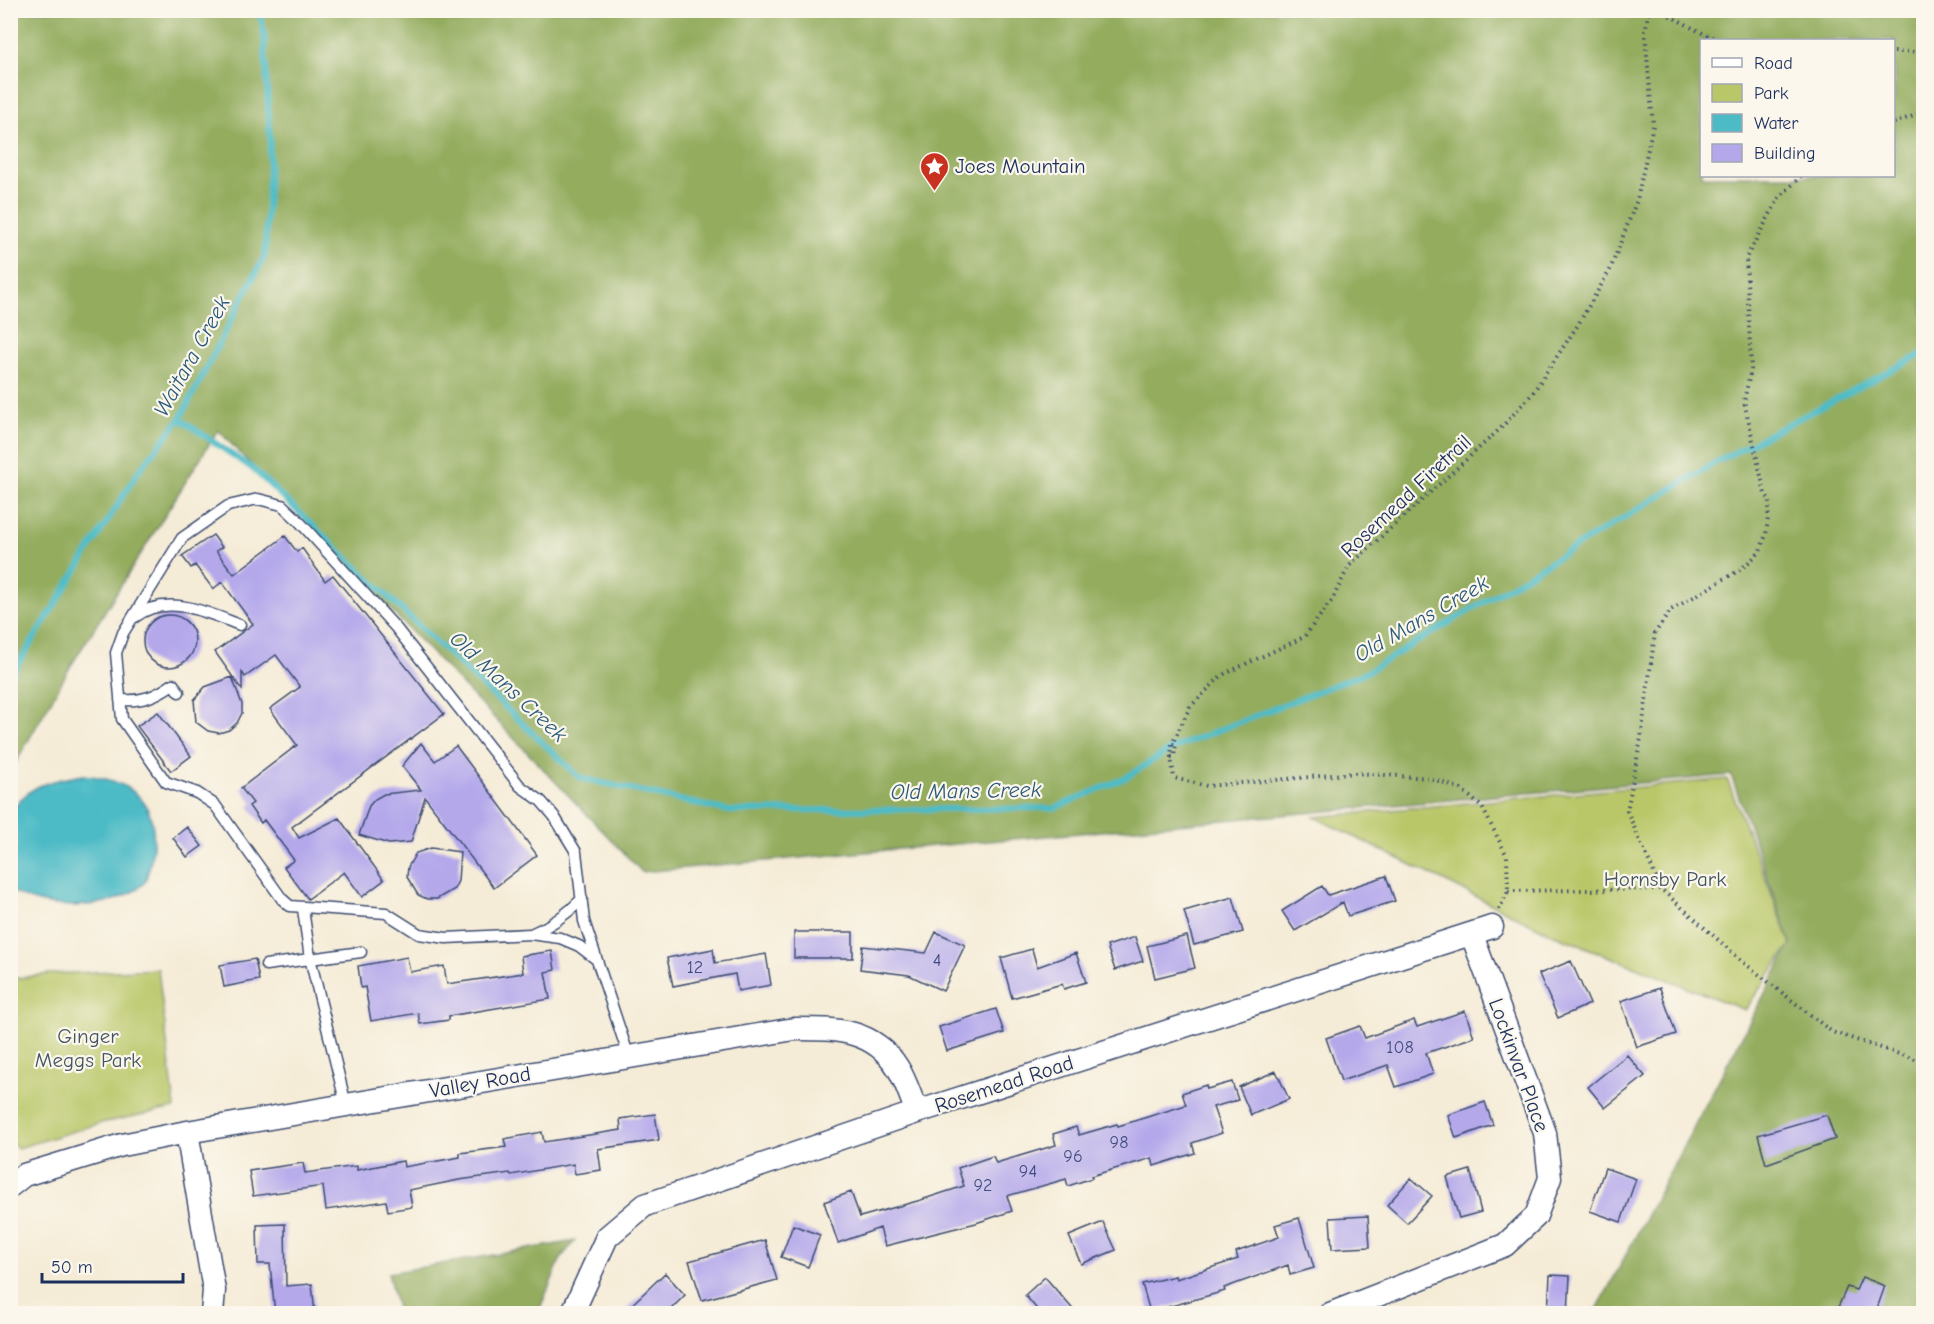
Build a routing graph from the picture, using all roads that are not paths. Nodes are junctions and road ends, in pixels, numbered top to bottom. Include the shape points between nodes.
1 (132, 619) junction
2 (240, 625) dead end
3 (178, 692) dead end
4 (120, 700) junction
5 (582, 899) junction
6 (303, 909) junction
7 (1482, 931) joint
8 (530, 934) junction
9 (361, 952) dead end
10 (310, 958) junction
11 (596, 959) junction
12 (266, 965) dead end
13 (629, 1058) junction
14 (346, 1105) junction
15 (916, 1112) junction
16 (188, 1132) junction
17 (10, 1186) edge
18 (212, 1314) edge
19 (572, 1314) edge
20 (1330, 1314) edge

1 - 2 lane via 142,611 167,604
1 - 4 lane via 116,653
1 - 5 lane via 182,538 228,506 258,499 282,505 377,605 520,786 542,801 554,816 576,852
3 - 4 lane via 173,684 156,696
4 - 6 lane via 122,719 166,782 197,793 215,805 282,899
5 - 8 lane via 567,914
5 - 11 lane via 584,921
6 - 8 lane via 386,913 419,934 446,938
6 - 10 lane
7 - 15 street, Rosemead Road
7 - 20 street, Lockinvar Place via 1545,1132 1550,1178 1536,1216 1505,1245
8 - 11 lane via 560,938
9 - 10 lane
10 - 12 lane
10 - 14 lane
11 - 13 lane
13 - 14 street, Valley Road
13 - 15 street, Valley Road via 794,1029 835,1029 870,1038 898,1068
14 - 16 street, Valley Road
15 - 19 street, Rosemead Road via 645,1205 607,1237
16 - 17 street, Valley Road via 122,1145 24,1175
16 - 18 street via 214,1290

